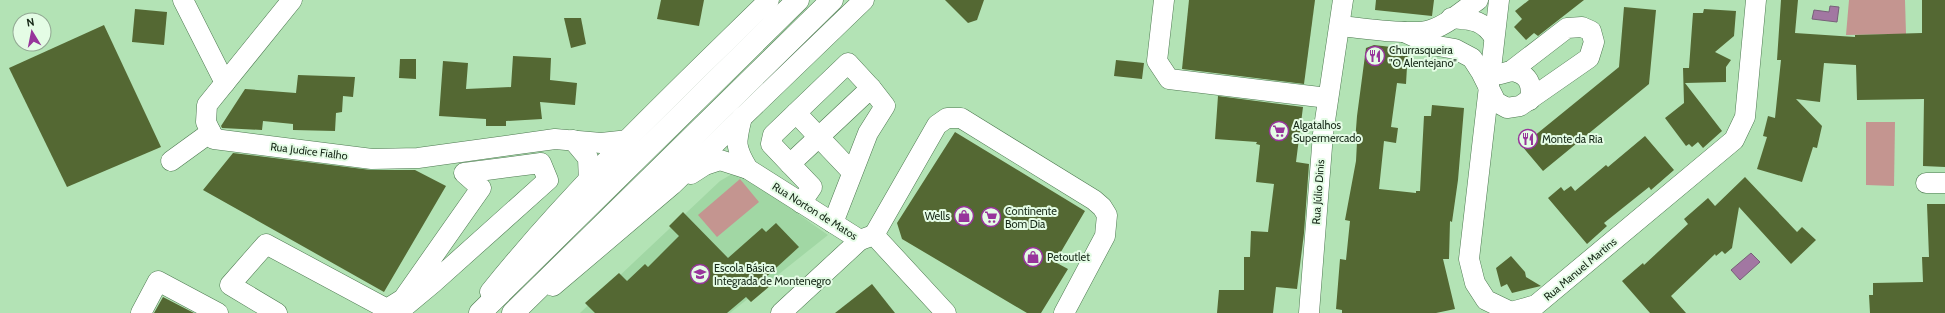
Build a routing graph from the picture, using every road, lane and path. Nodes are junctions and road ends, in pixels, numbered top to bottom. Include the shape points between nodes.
1 (184, 0) edge
2 (292, 0) edge
3 (769, 0) edge
4 (798, 0) edge
5 (832, 0) edge
6 (864, 0) edge
7 (1164, 0) edge
8 (1343, 0) edge
9 (1478, 0) edge
10 (1499, 0) edge
11 (1756, 0) edge
12 (1451, 18) junction
13 (1340, 26) junction
14 (1404, 32) junction
15 (1494, 38) junction
16 (1511, 71) junction
17 (1489, 81) junction
18 (225, 83) junction
19 (871, 88) junction
20 (1328, 98) junction
21 (1530, 100) junction
22 (796, 113) junction
23 (742, 116) junction
24 (211, 132) junction
25 (818, 137) junction
26 (573, 140) junction
27 (629, 140) junction
28 (171, 161) dead end
29 (790, 164) junction
30 (748, 169) junction
31 (852, 172) junction
32 (588, 182) junction
33 (1926, 183) dead end
34 (1945, 183) edge
35 (672, 185) junction
36 (801, 203) junction
37 (833, 223) junction
38 (867, 237) junction
39 (141, 313) edge
40 (218, 313) edge
41 (278, 313) edge
42 (397, 313) edge
43 (473, 313) edge
44 (480, 313) edge
45 (513, 313) edge
46 (521, 313) edge
47 (781, 313) edge
48 (946, 313) edge
49 (1064, 313) edge
50 (1309, 313) edge

1 - 18 street
2 - 18 street
3 - 27 street
4 - 44 main road
5 - 45 main road
6 - 23 street
7 - 20 street via 1157,61 1169,79
8 - 13 street, Rua Júlio Dinis
9 - 12 street
10 - 15 street, Rua Manuel Martins
11 - 17 street, Rua Manuel Martins via 1745,117 1734,140 1536,305 1511,312 1486,300 1475,283 1469,259
12 - 14 street via 1426,32
12 - 15 street via 1474,20 1488,29
13 - 14 street
13 - 20 street, Rua Júlio Dinis
14 - 17 street via 1432,45 1455,49 1472,58
15 - 17 street, Rua Manuel Martins
16 - 17 street
16 - 21 street via 1519,72 1528,79 1532,91
16 - 21 street via 1567,28 1582,27 1591,31 1594,42 1589,58
17 - 21 street via 1496,102 1508,108 1520,106
18 - 24 street via 208,105 206,122
19 - 22 street via 848,63
19 - 25 street
19 - 31 street via 885,106 868,133
20 - 50 street, Rua Júlio Dinis
22 - 25 street
22 - 29 street via 773,135 772,144
23 - 30 street via 736,140 738,153
23 - 35 street
24 - 26 street, Rua Judice Fialho via 214,139 372,159 418,158 555,139
24 - 28 street
25 - 29 street
25 - 31 street
26 - 27 street, Rua Judice Fialho via 601,143
26 - 32 street via 588,158
27 - 32 street
29 - 36 street via 812,187
30 - 35 street via 720,160
30 - 36 street, Rua Norton de Matos
31 - 37 street
32 - 43 street via 527,247
33 - 34 street
35 - 46 street
36 - 37 street, Rua Norton de Matos
37 - 38 street, Rua Norton de Matos
38 - 47 street
38 - 48 street, Rua Norton de Matos
38 - 49 street via 937,125 947,118 961,118 1094,200 1107,215 1105,236
39 - 40 street via 158,281
41 - 42 street via 230,285 266,244 387,309 402,299 481,188 464,173 541,163 548,180

